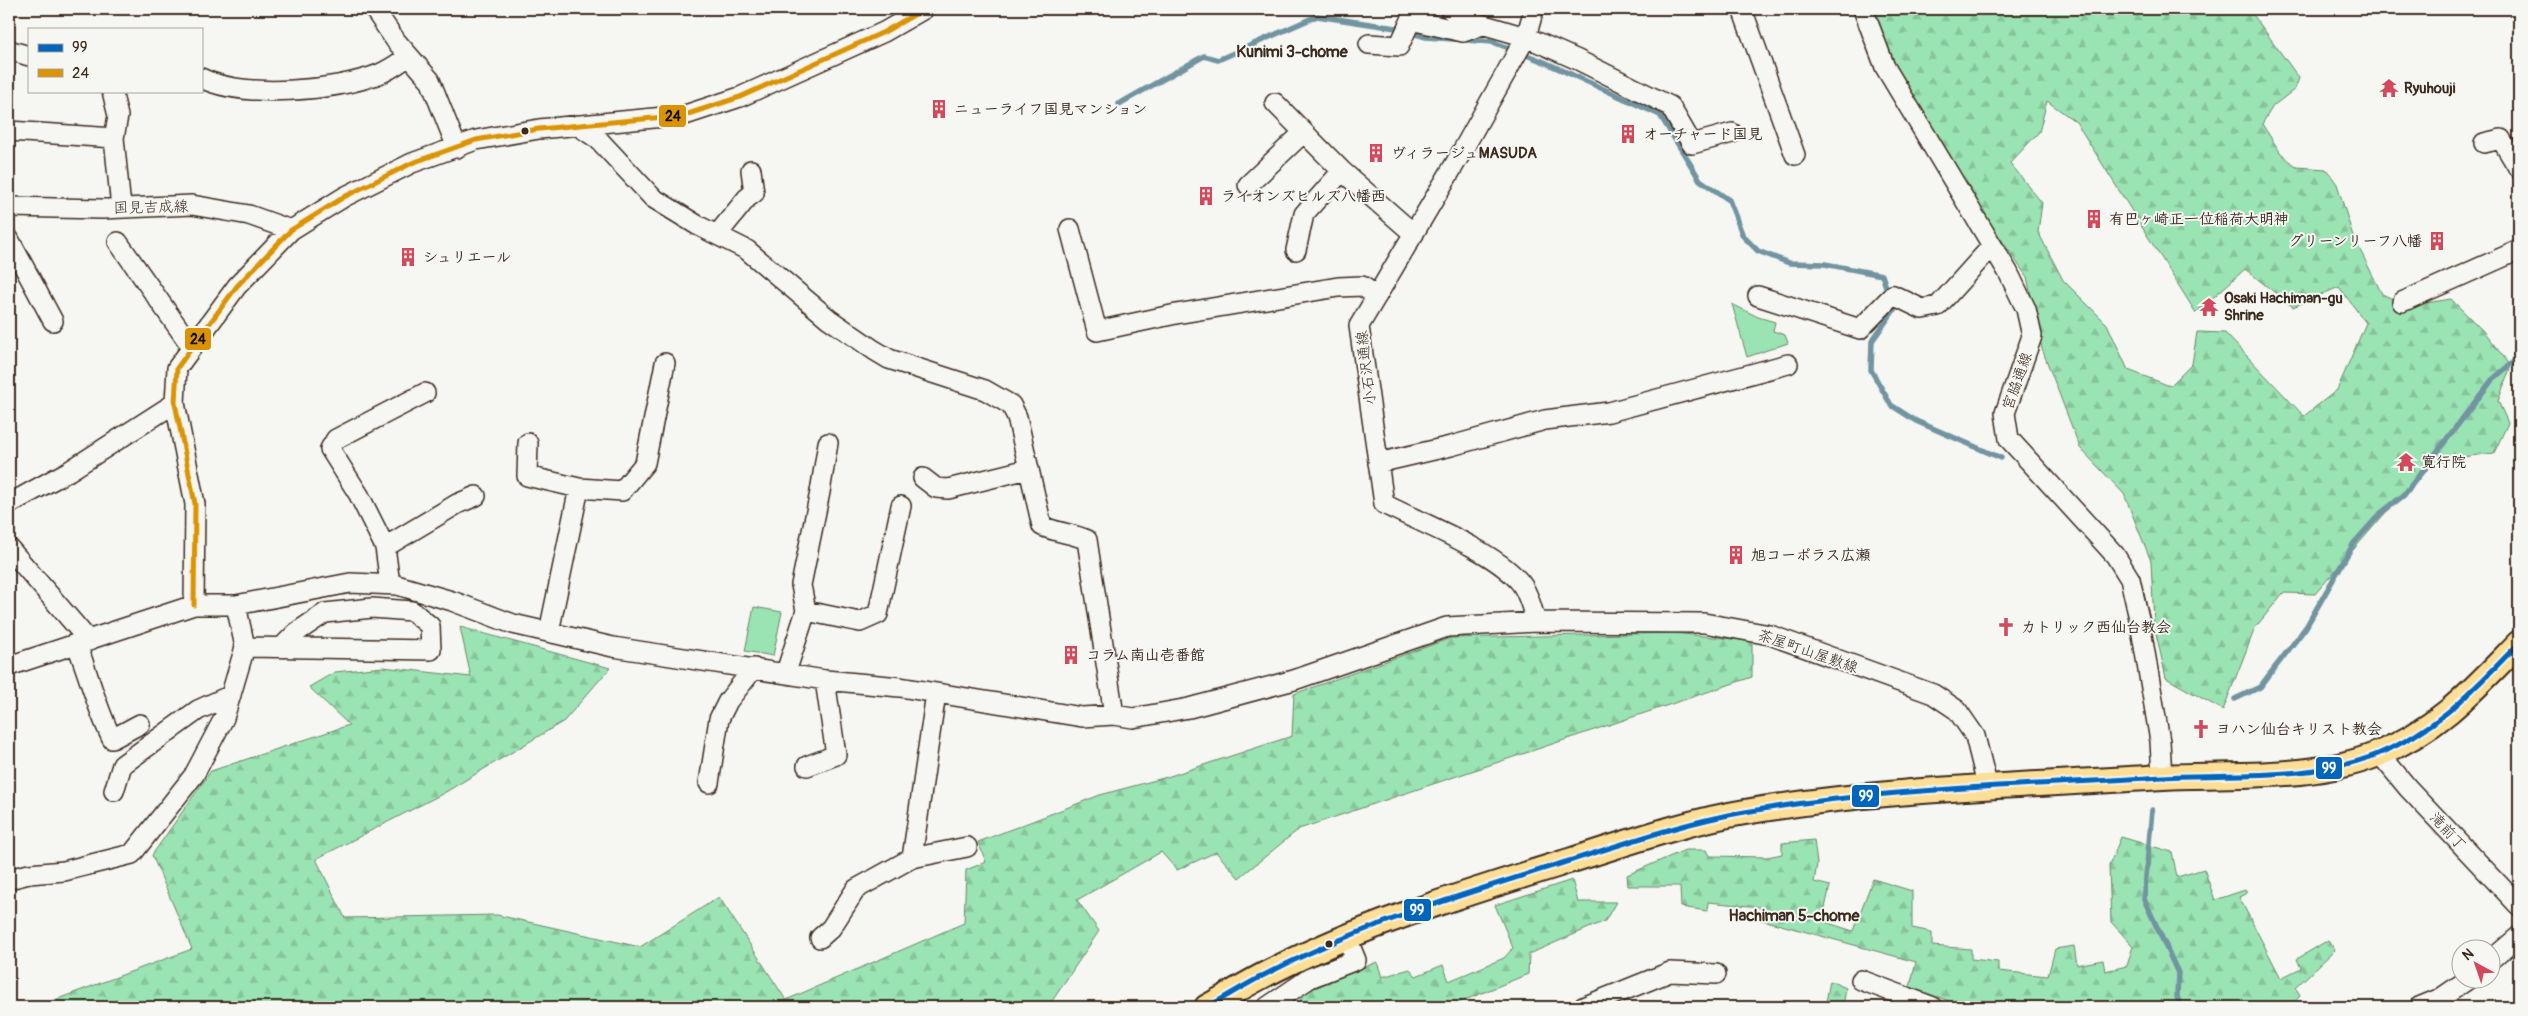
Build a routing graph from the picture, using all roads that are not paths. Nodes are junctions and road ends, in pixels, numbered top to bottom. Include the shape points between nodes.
1 (374, 9) edge
2 (924, 9) edge
3 (1450, 9) edge
4 (1534, 9) edge
5 (1742, 9) edge
6 (1863, 9) edge
7 (1483, 25) junction
8 (1526, 37) junction
9 (1369, 44) dead end
10 (9, 50) edge
11 (28, 56) edge
12 (409, 56) junction
13 (202, 78) edge
14 (112, 92) edge
15 (1274, 103) dead end
16 (577, 125) junction
17 (9, 131) edge
18 (1304, 132) junction
19 (1732, 134) dead end
20 (114, 138) junction
21 (2484, 143) dead end
22 (456, 148) junction
23 (1795, 155) dead end
24 (2519, 168) edge
25 (751, 170) dead end
26 (1342, 171) junction
27 (1248, 185) dead end
28 (9, 207) edge
29 (122, 208) junction
30 (1070, 229) dead end
31 (291, 230) junction
32 (1414, 234) junction
33 (717, 235) junction
34 (9, 239) edge
35 (118, 242) dead end
36 (1992, 246) junction
37 (1296, 250) dead end
38 (2519, 250) edge
39 (1377, 296) junction
40 (1758, 296) dead end
41 (2402, 302) dead end
42 (53, 321) dead end
43 (191, 346) junction
44 (665, 363) dead end
45 (1788, 364) dead end
46 (426, 392) dead end
47 (175, 404) junction
48 (528, 443) dead end
49 (828, 443) dead end
50 (1378, 462) junction
51 (1028, 469) junction
52 (923, 478) dead end
53 (579, 488) junction
54 (476, 496) dead end
55 (9, 504) edge
56 (901, 506) dead end
57 (385, 547) junction
58 (9, 548) edge
59 (390, 584) junction
60 (194, 605) junction
61 (236, 605) junction
62 (806, 611) junction
63 (1536, 622) junction
64 (549, 632) junction
65 (83, 643) junction
66 (2519, 643) edge
67 (245, 647) junction
68 (282, 647) junction
69 (9, 666) edge
70 (754, 668) junction
71 (786, 672) junction
72 (825, 680) junction
73 (936, 693) junction
74 (230, 695) junction
75 (1114, 715) junction
76 (140, 724) dead end
77 (2379, 753) junction
78 (807, 766) dead end
79 (2162, 777) junction
80 (709, 784) dead end
81 (1988, 788) junction
82 (114, 791) dead end
83 (966, 847) dead end
84 (912, 858) junction
85 (9, 878) edge
86 (2519, 906) edge
87 (2519, 936) edge
88 (820, 938) dead end
89 (1348, 938) junction
90 (2500, 952) edge
91 (1716, 974) dead end
92 (1861, 980) dead end
93 (2456, 988) edge
94 (1207, 1007) edge
95 (1267, 1007) edge
96 (1583, 1007) edge
97 (1933, 1007) edge
98 (2419, 1007) edge

1 - 12 street
2 - 16 street via 884,32 740,97 685,115
3 - 7 street via 1464,19
4 - 8 street
5 - 23 street
6 - 36 street, 宮脇通線 via 1886,67
7 - 8 street
7 - 9 street via 1463,32 1411,20 1399,46
8 - 19 street via 1670,106 1692,144
8 - 32 street, 小石沢通線
10 - 11 street
12 - 13 street via 380,74 302,91 218,86
12 - 22 street via 430,80
14 - 20 street via 118,116
15 - 18 street
16 - 22 street via 476,140
16 - 33 street via 598,139 653,198
17 - 20 street
18 - 26 street
18 - 27 street
20 - 29 street
21 - 24 street via 2501,139
22 - 31 street via 412,163 344,197
25 - 33 street via 754,193
26 - 32 street
26 - 37 street via 1304,214
28 - 29 street, 国見吉成線
29 - 31 street, 国見吉成線 via 192,205 249,215
30 - 39 street via 1097,331 1176,314 1338,287 1362,286
31 - 43 street via 237,286
32 - 39 street, 小石沢通線
33 - 51 street via 747,250 829,319 889,359 985,390 1011,405 1017,417
34 - 42 street
35 - 43 street
36 - 40 street via 1938,306 1922,309 1893,295 1860,329
36 - 79 street, 宮脇通線 via 2026,309 2031,325 2030,347 2005,413 2009,439 2115,555 2130,579 2160,740
38 - 41 street
39 - 50 street, 小石沢通線 via 1360,326
43 - 47 street via 177,368
44 - 53 street via 645,463 622,491
45 - 50 street via 1609,412 1544,420
46 - 57 street via 336,439 330,449
47 - 55 street via 69,471
47 - 60 street via 195,504
48 - 53 street via 527,476
49 - 62 street via 801,585
50 - 63 street, 小石沢通線 via 1384,504 1493,558 1520,581
51 - 52 street via 948,490 936,488
51 - 75 street via 1042,526 1088,540
53 - 64 street
54 - 57 street via 456,504
56 - 62 street via 878,614 860,622
57 - 59 street
58 - 65 street
59 - 61 street, 茶屋町山屋敷線 via 350,583
59 - 64 street, 茶屋町山屋敷線 via 452,601 513,624
60 - 61 street, 茶屋町山屋敷線
60 - 65 street, 茶屋町山屋敷線
61 - 67 street
62 - 71 street
63 - 75 street, 茶屋町山屋敷線 via 1447,627 1266,688 1134,718
63 - 81 street, 茶屋町山屋敷線 via 1680,622 1770,635 1933,694 1957,710 1975,736
64 - 70 street, 茶屋町山屋敷線 via 613,646
65 - 69 street, 茶屋町山屋敷線
65 - 76 street via 100,714 112,740
66 - 77 main road via 2446,716 2427,730
67 - 68 street
67 - 74 street
68 - 68 street via 431,650 430,626 412,610 372,608 325,613
70 - 71 street, 茶屋町山屋敷線
70 - 80 street via 728,701 719,719
71 - 72 street, 茶屋町山屋敷線
72 - 73 street, 茶屋町山屋敷線
72 - 78 street via 836,755
73 - 75 street, 茶屋町山屋敷線 via 1082,716
73 - 84 street
74 - 82 street via 198,710 122,765
74 - 85 street via 224,718 194,775 132,854 64,871
77 - 79 main road via 2332,767
77 - 86 street, 滝前丁
79 - 81 main road
81 - 89 main road via 1870,794 1743,812 1688,824 1511,879
83 - 84 street
84 - 88 street via 856,888 831,928
87 - 90 street
89 - 94 main road via 1275,970
89 - 95 street via 1356,960 1310,978
91 - 96 street via 1670,972
92 - 97 street
93 - 98 street

